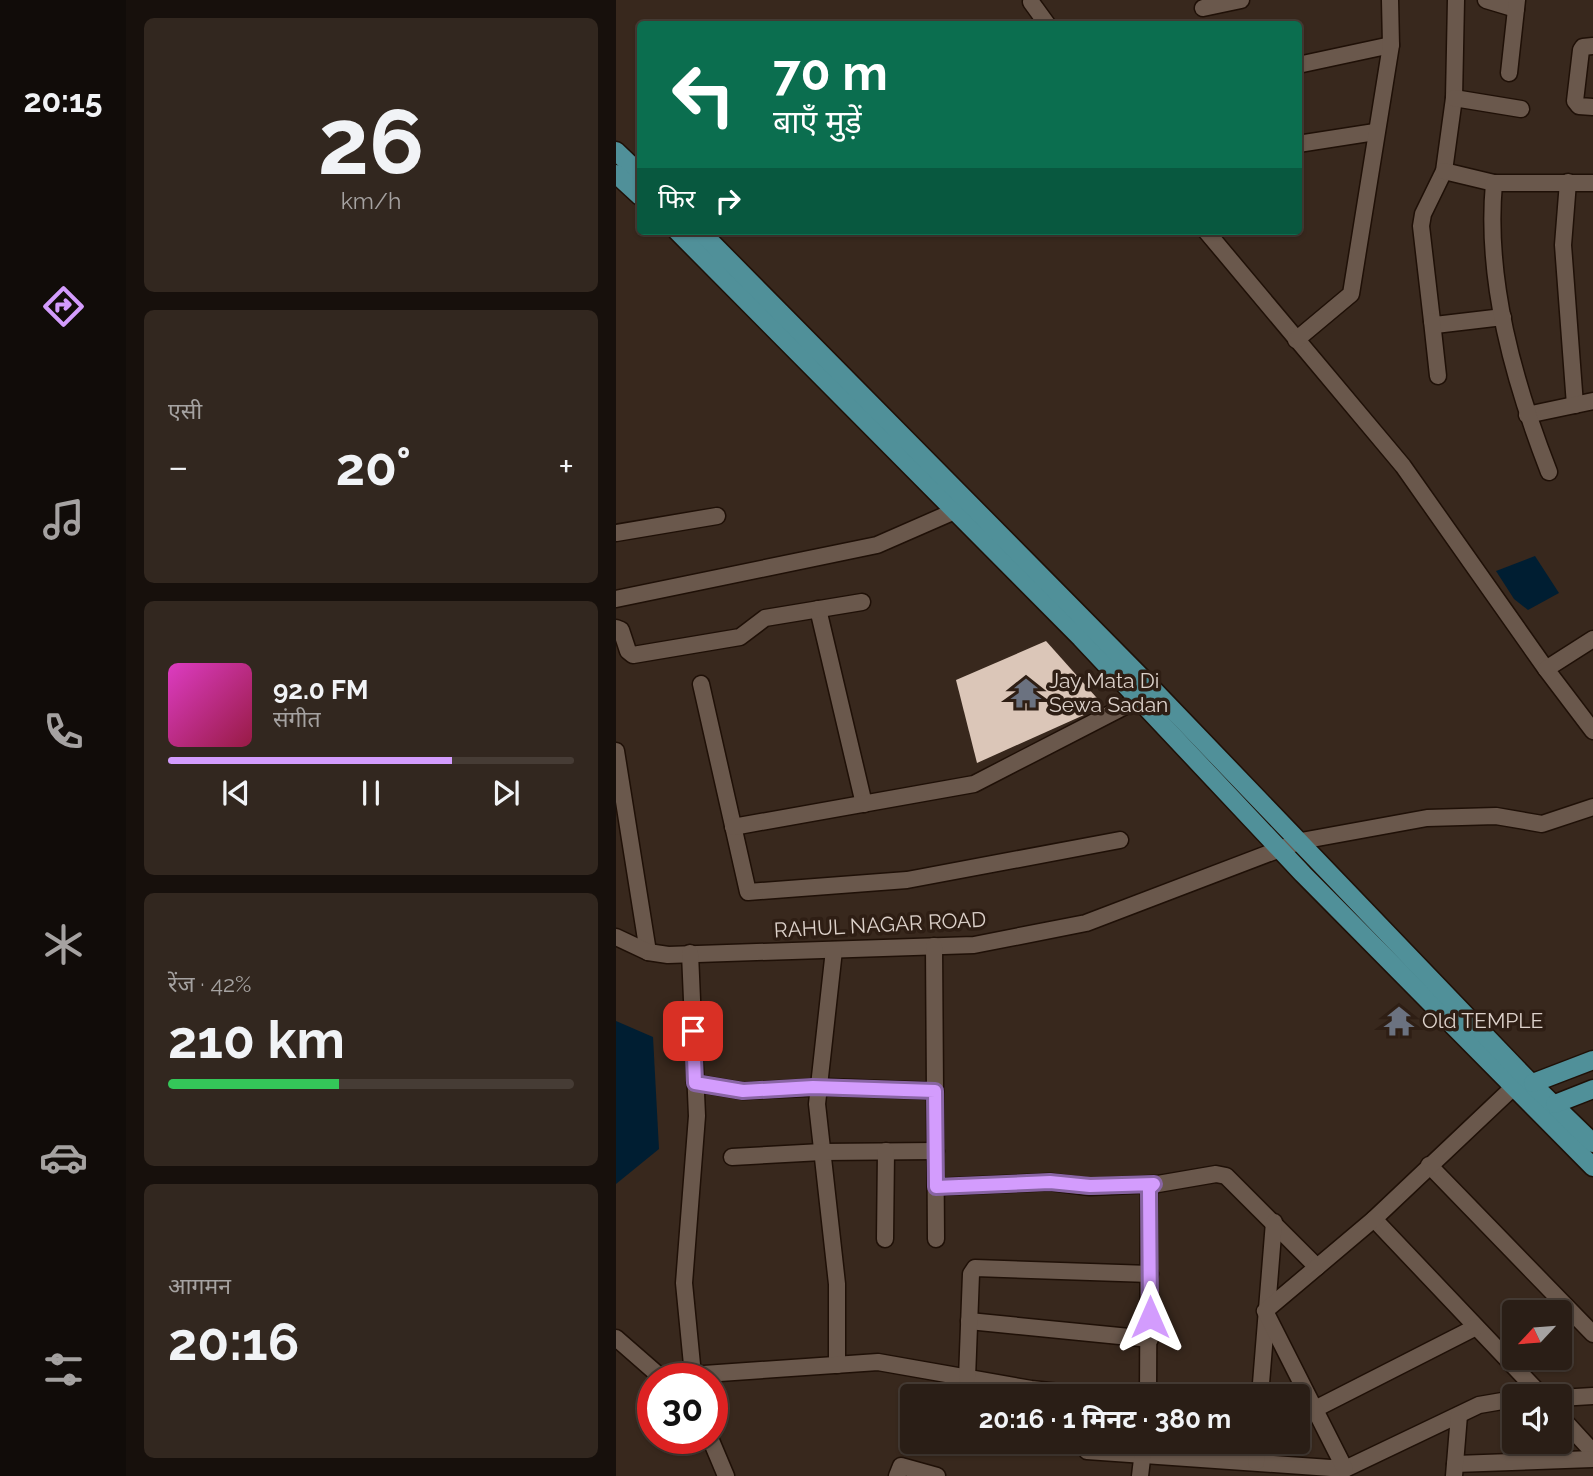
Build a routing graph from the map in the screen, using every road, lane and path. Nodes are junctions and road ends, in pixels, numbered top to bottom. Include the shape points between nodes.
1 (1241, 0) edge
2 (1390, 0) edge
3 (1456, 0) edge
4 (1486, 0) edge
5 (1031, 2) dead end
6 (1517, 4) edge
7 (1203, 11) edge
8 (1045, 21) edge
9 (1391, 45) junction
10 (1593, 46) edge
11 (1302, 64) edge
12 (1509, 73) dead end
13 (1454, 98) junction
14 (1593, 107) edge
15 (1521, 109) dead end
16 (1375, 132) junction
17 (1302, 143) edge
18 (616, 151) edge
19 (637, 171) edge
20 (1444, 172) junction
21 (616, 174) edge
22 (1568, 182) junction
23 (1494, 183) junction
24 (1593, 183) edge
25 (637, 193) edge
26 (681, 235) edge
27 (705, 235) edge
28 (1209, 235) edge
29 (1503, 317) junction
30 (1432, 321) junction
31 (1296, 340) junction
32 (1438, 376) dead end
33 (1593, 401) edge
34 (1575, 405) junction
35 (1527, 415) junction
36 (1549, 472) dead end
37 (961, 508) junction
38 (717, 516) dead end
39 (616, 533) edge
40 (616, 599) edge
41 (862, 602) dead end
42 (818, 609) junction
43 (616, 628) edge
44 (1593, 639) edge
45 (1545, 669) junction
46 (701, 684) dead end
47 (1139, 699) junction
48 (1593, 732) edge
49 (616, 751) edge
50 (864, 804) junction
51 (1593, 807) edge
52 (733, 827) junction
53 (1120, 840) dead end
54 (1301, 841) junction
55 (1282, 850) junction
56 (616, 937) edge
57 (934, 946) junction
58 (834, 950) junction
59 (648, 952) junction
60 (690, 953) junction
61 (1593, 1060) edge
62 (1524, 1082) junction
63 (695, 1083) junction
64 (818, 1087) junction
65 (1593, 1088) edge
66 (935, 1091) junction
67 (1555, 1104) junction
68 (1593, 1143) edge
69 (886, 1151) junction
70 (936, 1151) junction
71 (822, 1152) junction
72 (732, 1157) dead end
73 (1429, 1165) junction
74 (1593, 1167) edge
75 (1154, 1184) junction
76 (936, 1187) junction
77 (1374, 1219) junction
78 (1274, 1222) junction
79 (885, 1239) dead end
80 (936, 1239) dead end
81 (1317, 1267) junction
82 (1150, 1274) junction
83 (1265, 1311) junction
84 (969, 1321) junction
85 (1476, 1326) junction
86 (1593, 1334) edge
87 (616, 1338) edge
88 (1150, 1339) junction
89 (645, 1363) edge
90 (692, 1363) edge
91 (837, 1365) junction
92 (728, 1373) edge
93 (967, 1378) junction
94 (1010, 1384) edge
95 (1148, 1384) edge
96 (1261, 1384) edge
97 (1531, 1384) edge
98 (1593, 1396) edge
99 (1572, 1397) edge
100 (1502, 1400) edge
101 (1315, 1409) junction
102 (1459, 1415) junction
103 (1572, 1430) edge
104 (1593, 1452) edge
105 (717, 1454) edge
106 (1143, 1454) edge
107 (1192, 1454) edge
108 (1256, 1454) edge
109 (1593, 1459) edge
110 (1256, 1462) junction
111 (1455, 1470) edge
112 (1341, 1471) edge
113 (726, 1476) edge
114 (897, 1476) edge
115 (937, 1476) edge
116 (1140, 1476) edge

1 - 7 street
2 - 9 street
3 - 13 street
4 - 6 street
5 - 8 street
6 - 12 street
9 - 11 street
9 - 16 street
10 - 14 street via 1581,50 1575,101 1578,106
13 - 15 street
13 - 20 street
16 - 17 street
16 - 31 street via 1351,294
18 - 19 main road
20 - 23 street
20 - 30 street via 1423,214 1422,226
21 - 25 main road
22 - 23 street
22 - 24 street
22 - 34 street via 1563,245
23 - 29 street via 1490,222
26 - 37 main road
27 - 37 main road
28 - 31 street
29 - 30 street via 1435,325
29 - 35 street
30 - 32 street
31 - 45 street via 1403,466
33 - 34 street
34 - 35 street
35 - 36 street
37 - 40 street via 877,545
37 - 47 main road
37 - 54 main road
38 - 39 street
41 - 42 street
42 - 43 street via 760,620 740,637 633,654
42 - 50 street
44 - 45 street
45 - 48 street
46 - 52 street
47 - 50 street via 985,780
47 - 55 main road
49 - 59 street
50 - 52 street
51 - 54 street, RAHUL NAGAR ROAD via 1542,824 1496,816 1427,818
52 - 53 street via 748,892 907,880
54 - 55 street, RAHUL NAGAR ROAD
54 - 62 main road
55 - 57 street, RAHUL NAGAR ROAD via 1086,923 974,945
55 - 62 main road
56 - 59 street, RAHUL NAGAR ROAD
57 - 58 street, RAHUL NAGAR ROAD
57 - 66 street
58 - 60 street, RAHUL NAGAR ROAD
58 - 64 street
59 - 60 street, RAHUL NAGAR ROAD
60 - 63 street
61 - 62 main road
62 - 67 main road
62 - 73 street
62 - 74 main road
63 - 64 street via 743,1091
63 - 90 street via 697,1116 684,1283
64 - 66 street
64 - 71 street
65 - 67 main road
66 - 70 street
67 - 68 main road
69 - 70 street
69 - 71 street
69 - 79 street
70 - 76 street
71 - 72 street
71 - 91 street via 837,1284
73 - 77 street
73 - 86 street
75 - 76 street
75 - 78 street via 1223,1174
75 - 82 street via 1149,1189
76 - 80 street
77 - 81 street
77 - 85 street
78 - 81 street
78 - 83 street
81 - 83 street
82 - 84 street via 979,1266 971,1274
82 - 88 street
83 - 96 street
83 - 101 street
84 - 88 street
84 - 93 street
85 - 97 street
85 - 101 street
87 - 89 street
88 - 95 street
91 - 92 street
91 - 93 street via 878,1362
93 - 94 street
98 - 99 street
100 - 102 street
101 - 112 street
102 - 111 street
102 - 112 street
103 - 104 street
105 - 113 street
106 - 116 street
107 - 110 street
108 - 110 street
109 - 111 street
110 - 112 street
114 - 115 street via 901,1466

